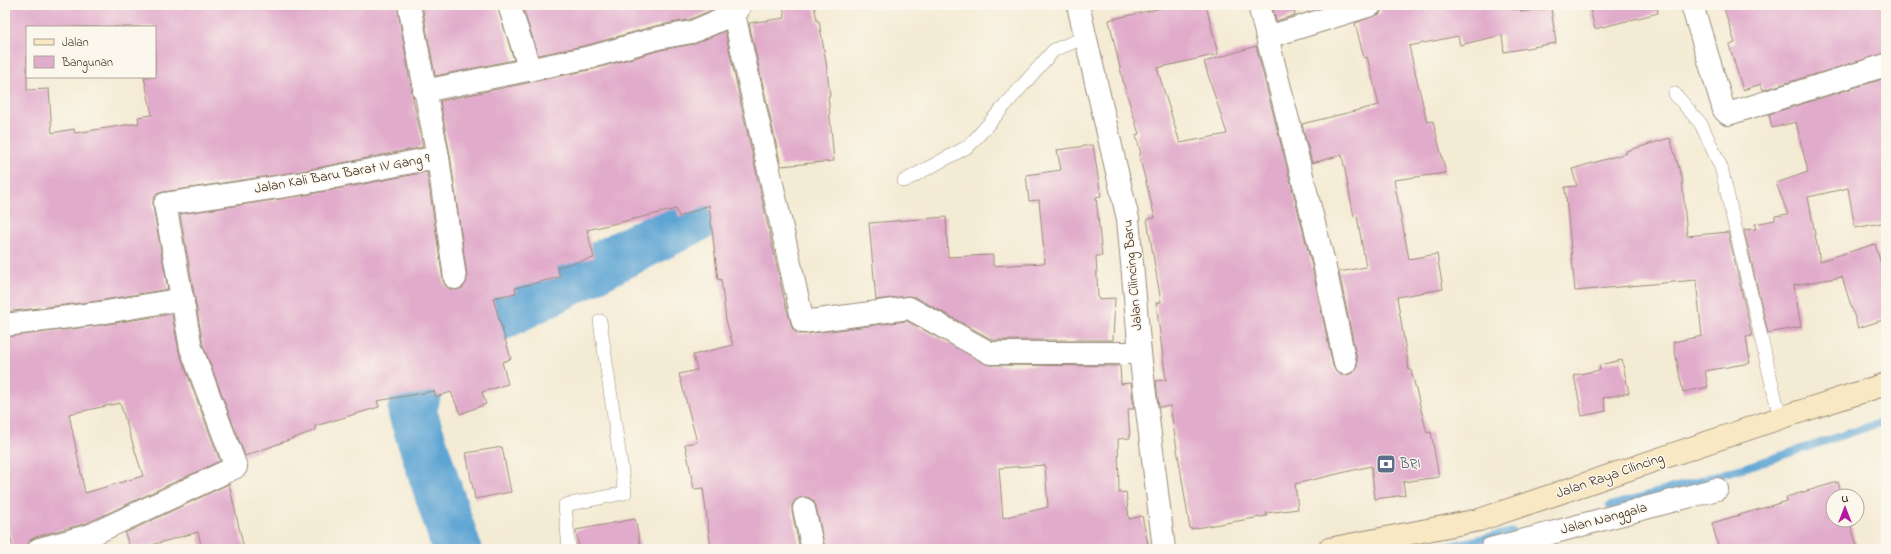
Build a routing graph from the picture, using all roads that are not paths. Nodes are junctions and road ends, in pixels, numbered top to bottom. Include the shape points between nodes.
1 (410, 5) edge
2 (510, 5) edge
3 (1078, 5) edge
4 (1258, 5) edge
5 (1371, 5) edge
6 (1692, 5) edge
7 (737, 10) edge
8 (1086, 37) junction
9 (1268, 37) junction
10 (1886, 64) edge
11 (530, 70) junction
12 (424, 91) junction
13 (1675, 94) dead end
14 (438, 157) junction
15 (904, 181) dead end
16 (455, 278) dead end
17 (183, 299) junction
18 (600, 321) dead end
19 (5, 326) edge
20 (1140, 353) junction
21 (1345, 363) dead end
22 (1886, 384) edge
23 (1780, 418) junction
24 (1717, 489) dead end
25 (804, 509) dead end
26 (39, 549) edge
27 (569, 549) edge
28 (813, 549) edge
29 (1164, 549) edge
30 (1329, 549) edge
31 (1491, 549) edge

1 - 12 street, Jalan Kali Baru Barat IV Gang 9
2 - 11 street
3 - 8 street, Jalan Cilincing Baru
4 - 9 street
5 - 9 street
6 - 10 street via 1724,110 1728,114
7 - 11 street via 692,32
7 - 20 street via 803,322 909,308 990,353
8 - 15 lane via 1054,50 969,146
8 - 20 street, Jalan Cilincing Baru via 1128,219
9 - 21 street via 1324,263
11 - 12 street
12 - 14 street, Jalan Kali Baru Barat IV Gang 9
13 - 23 lane via 1701,124 1721,167
14 - 16 street
14 - 17 street, Jalan Kali Baru Barat IV Gang 9 via 298,184 166,204
17 - 19 street
17 - 26 street via 191,348 236,467 92,535
18 - 27 lane via 625,493 565,505
20 - 29 street, Jalan Cilincing Baru
22 - 23 street, Jalan Raya Cilincing
23 - 30 street, Jalan Raya Cilincing via 1479,520
24 - 31 street, Jalan Nanggala
25 - 28 street

